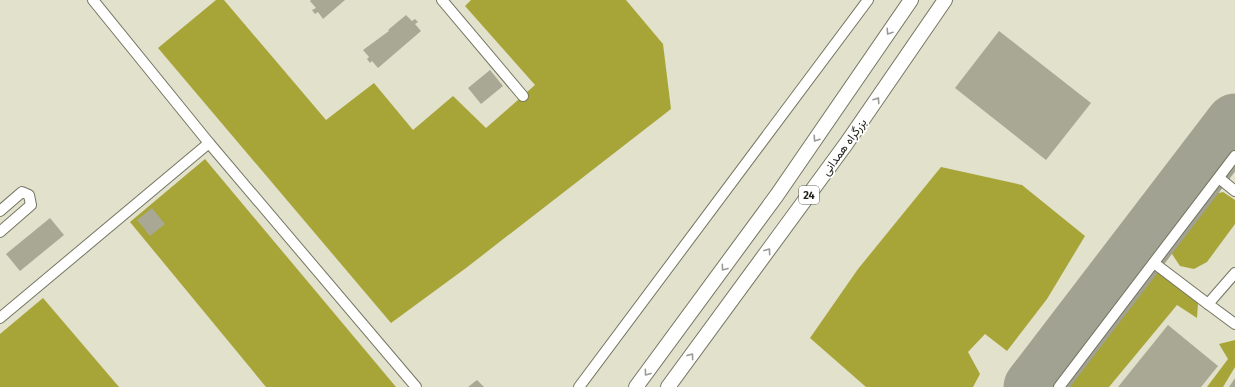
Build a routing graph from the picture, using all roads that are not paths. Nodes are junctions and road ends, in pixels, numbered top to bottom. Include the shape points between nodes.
1 (93, 0) edge
2 (442, 0) edge
3 (868, 0) edge
4 (911, 0) edge
5 (945, 0) edge
6 (523, 96) dead end
7 (209, 142) junction
8 (1235, 156) edge
9 (1219, 178) junction
10 (1235, 192) edge
11 (0, 211) edge
12 (0, 232) edge
13 (1154, 263) junction
14 (1235, 272) edge
15 (1208, 304) junction
16 (0, 318) edge
17 (1235, 324) edge
18 (416, 387) edge
19 (579, 387) edge
20 (636, 387) edge
21 (668, 387) edge
22 (1059, 387) edge

1 - 7 lane
2 - 6 lane
3 - 19 lane
4 -> 20 highway, 24 via 777,195
21 -> 5 highway, بزرگراه همدانی / 24 via 846,144
7 - 16 lane
7 - 18 lane
8 - 9 lane
9 - 10 lane
9 - 13 lane
11 - 12 lane via 22,192 29,195 31,205
13 - 15 lane
13 - 22 lane
14 - 15 lane
15 - 17 lane

